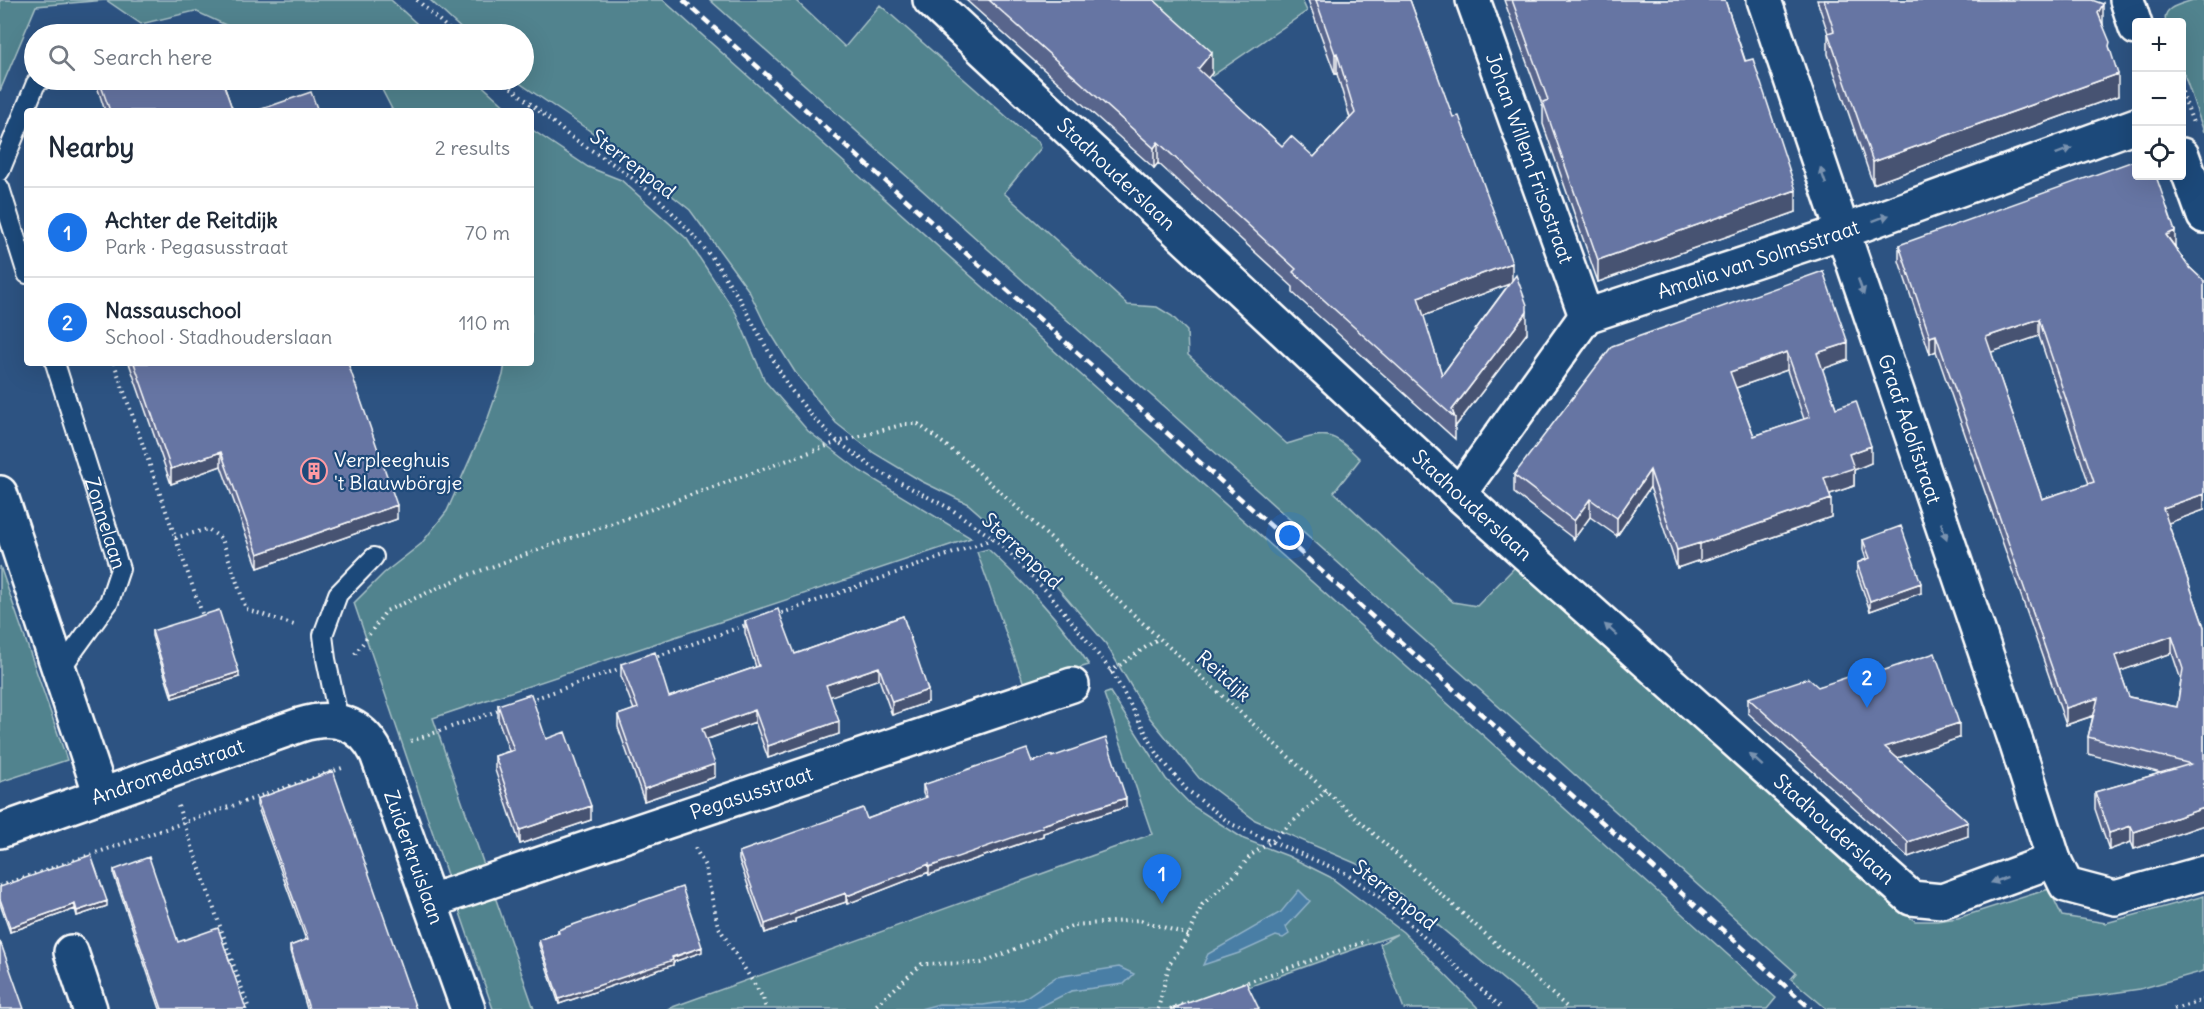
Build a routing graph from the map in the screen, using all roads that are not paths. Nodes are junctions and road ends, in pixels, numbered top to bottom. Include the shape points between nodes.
1 (930, 0) edge
2 (1473, 0) edge
3 (1764, 0) edge
4 (2127, 0) edge
5 (2133, 18) edge
6 (33, 90) edge
7 (25, 108) edge
8 (24, 112) edge
9 (2132, 125) edge
10 (2186, 168) edge
11 (0, 171) edge
12 (0, 188) edge
13 (2204, 216) edge
14 (1842, 232) junction
15 (24, 264) edge
16 (1586, 316) junction
17 (56, 366) edge
18 (0, 493) edge
19 (1459, 494) junction
20 (374, 557) dead end
21 (58, 671) junction
22 (1072, 685) dead end
23 (339, 721) junction
24 (101, 795) junction
25 (0, 831) edge
26 (2054, 860) junction
27 (2204, 873) edge
28 (431, 902) junction
29 (71, 952) dead end
30 (90, 1009) edge
31 (468, 1009) edge

1 - 19 street, Stadhouderslaan
2 - 16 street, Johan Willem Frisostraat
14 -> 3 street, Graaf Adolfstraat
4 - 5 street
6 - 7 lane
8 - 11 lane
14 -> 9 street, Amalia van Solmsstraat
10 - 13 street
12 - 15 lane
14 - 16 street, Amalia van Solmsstraat
14 -> 26 street, Graaf Adolfstraat
16 - 19 street
17 - 21 lane, Zonnelaan via 120,569 109,602
18 - 21 street
26 -> 19 street, Stadhouderslaan via 1942,901 1911,898
20 - 23 lane via 338,594 323,635
21 - 24 street
22 - 28 street, Pegasusstraat
23 - 24 street, Andromedastraat via 309,722
23 - 28 street, Zuiderkruislaan via 364,734 364,759
24 - 25 street, Andromedastraat
26 - 27 street, Graaf Adolfstraat via 2066,885 2115,898
28 - 31 street, Zuiderkruislaan
29 - 30 street

